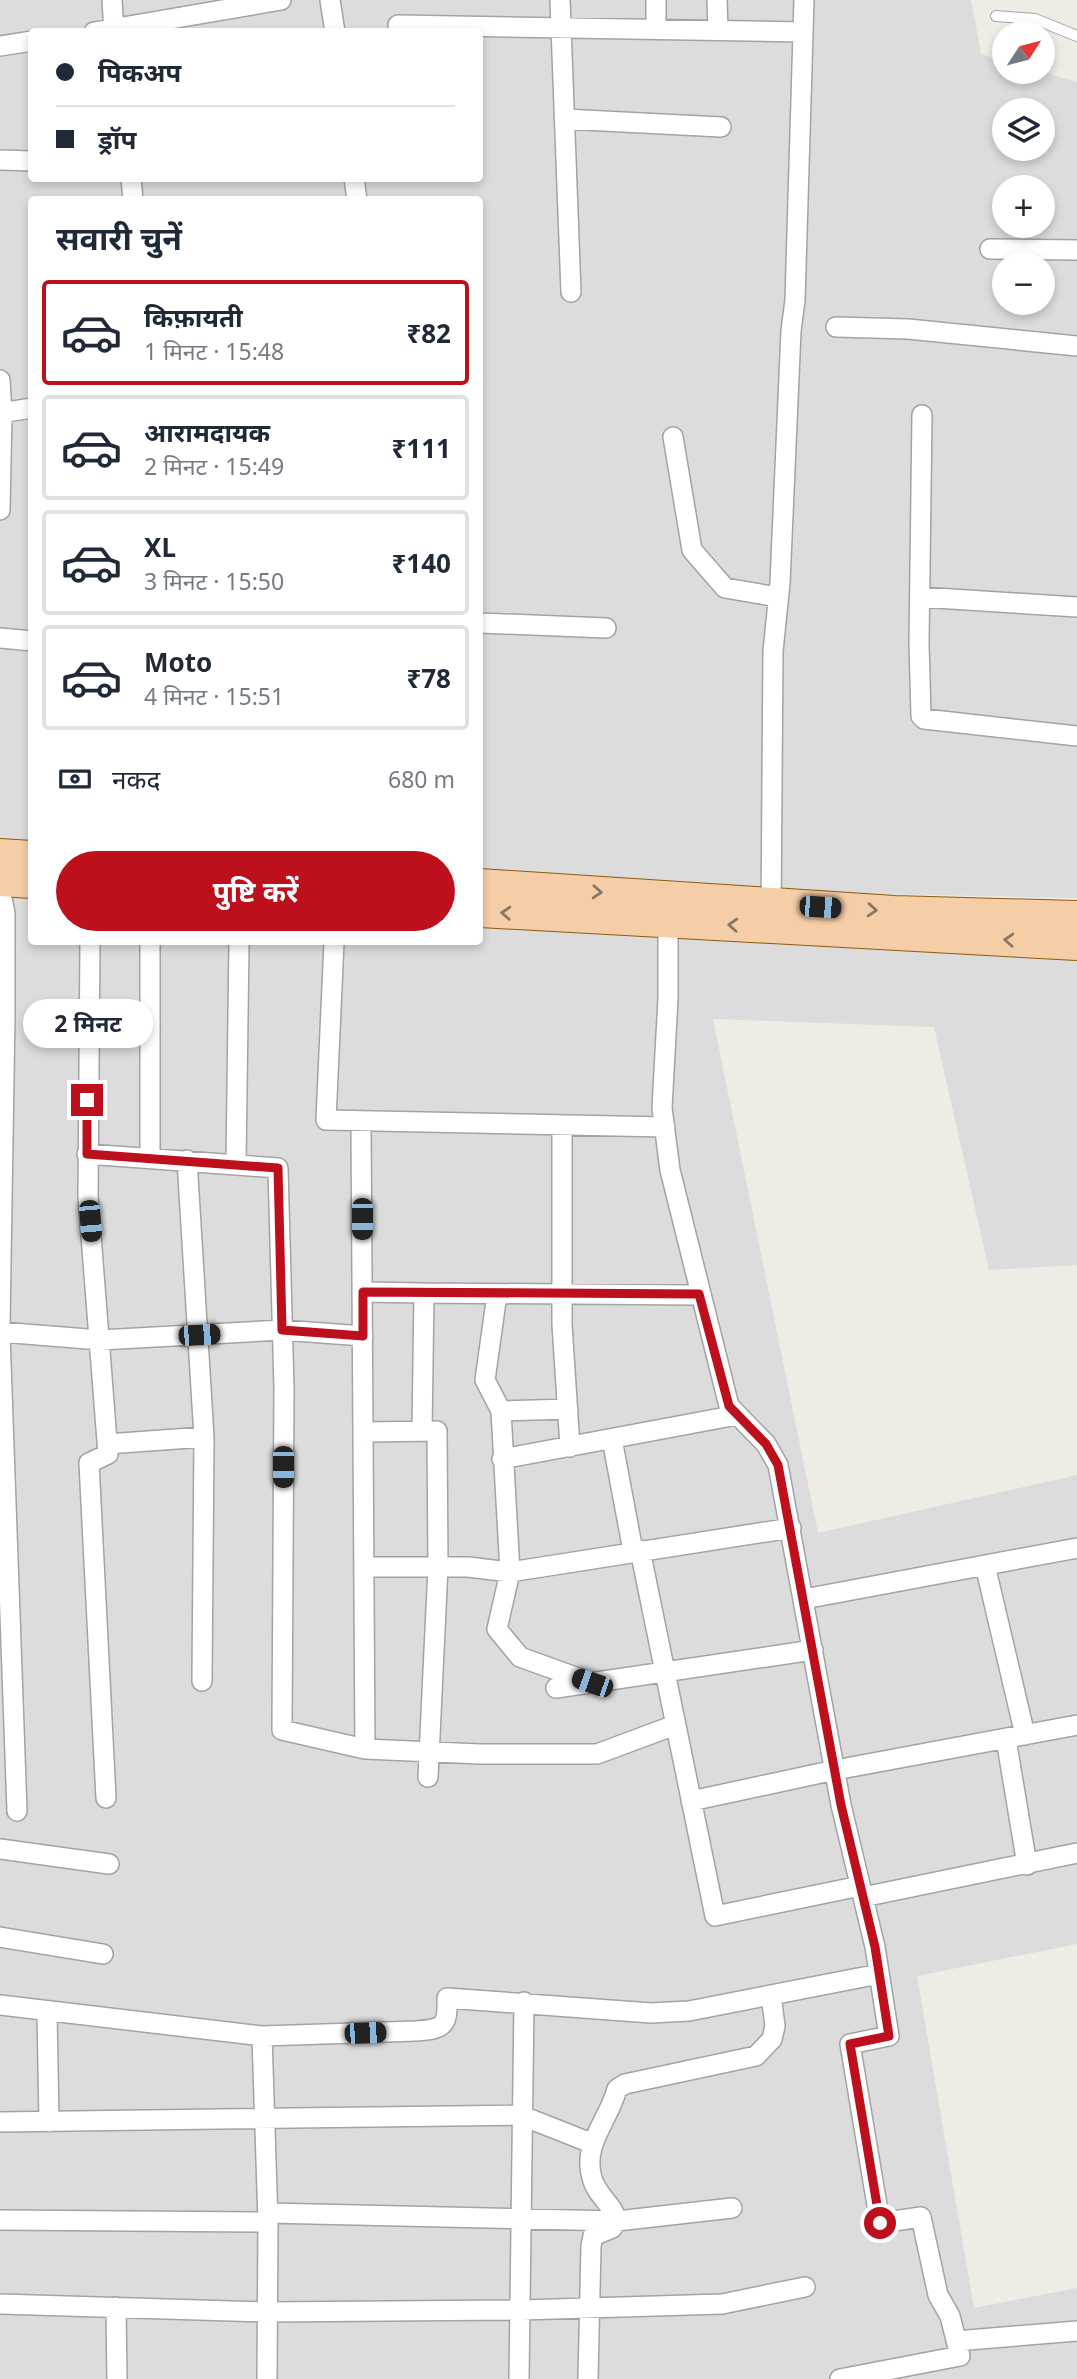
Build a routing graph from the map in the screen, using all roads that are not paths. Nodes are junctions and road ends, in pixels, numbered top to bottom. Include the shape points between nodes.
1 (112, 0) edge
2 (281, 0) edge
3 (330, 0) edge
4 (560, 0) edge
5 (656, 0) edge
6 (718, 0) edge
7 (804, 0) edge
8 (996, 16) dead end
9 (398, 25) dead end
10 (114, 28) edge
11 (125, 28) edge
12 (334, 28) edge
13 (561, 28) junction
14 (656, 29) junction
15 (718, 30) junction
16 (802, 32) junction
17 (1077, 36) edge
18 (28, 42) edge
19 (0, 46) edge
20 (565, 119) junction
21 (722, 127) dead end
22 (0, 160) edge
23 (28, 160) edge
24 (990, 249) dead end
25 (1077, 250) edge
26 (571, 292) dead end
27 (836, 327) dead end
28 (1077, 346) edge
29 (0, 380) edge
30 (28, 409) edge
31 (1, 413) edge
32 (922, 415) dead end
33 (673, 437) dead end
34 (0, 510) edge
35 (778, 597) junction
36 (920, 597) junction
37 (1077, 607) edge
38 (483, 623) edge
39 (606, 628) dead end
40 (0, 638) edge
41 (28, 642) edge
42 (1077, 736) edge
43 (0, 855) edge
44 (28, 857) edge
45 (0, 880) edge
46 (28, 883) edge
47 (483, 885) edge
48 (0, 889) edge
49 (483, 911) edge
50 (771, 915) junction
51 (1077, 917) edge
52 (668, 922) junction
53 (1077, 944) edge
54 (90, 945) edge
55 (150, 945) edge
56 (239, 945) edge
57 (334, 945) edge
58 (361, 1122) junction
59 (562, 1125) junction
60 (664, 1127) junction
61 (87, 1154) junction
62 (150, 1158) junction
63 (187, 1160) junction
64 (236, 1164) junction
65 (1, 1238) edge
66 (363, 1292) junction
67 (562, 1292) junction
68 (424, 1293) junction
69 (497, 1294) junction
70 (699, 1294) junction
71 (0, 1324) edge
72 (282, 1330) junction
73 (0, 1333) edge
74 (199, 1335) junction
75 (363, 1336) junction
76 (100, 1340) junction
77 (568, 1409) junction
78 (501, 1411) junction
79 (737, 1415) junction
80 (422, 1431) junction
81 (364, 1432) junction
82 (204, 1437) junction
83 (612, 1439) junction
84 (107, 1444) junction
85 (570, 1447) junction
86 (502, 1459) junction
87 (791, 1528) junction
88 (1077, 1548) edge
89 (4, 1550) edge
90 (637, 1551) junction
91 (985, 1565) junction
92 (365, 1567) junction
93 (438, 1567) junction
94 (510, 1572) junction
95 (804, 1600) junction
96 (813, 1650) junction
97 (6, 1666) edge
98 (664, 1672) junction
99 (202, 1681) dead end
100 (592, 1683) junction
101 (556, 1688) dead end
102 (675, 1725) junction
103 (1077, 1726) edge
104 (1026, 1735) junction
105 (1006, 1739) junction
106 (365, 1749) junction
107 (429, 1749) junction
108 (7, 1756) edge
109 (835, 1770) junction
110 (428, 1777) dead end
111 (106, 1798) dead end
112 (691, 1801) junction
113 (17, 1811) dead end
114 (0, 1849) edge
115 (1077, 1853) edge
116 (109, 1864) dead end
117 (1027, 1865) junction
118 (862, 1892) junction
119 (0, 1937) edge
120 (103, 1954) dead end
121 (879, 1974) junction
122 (771, 1995) junction
123 (524, 2002) junction
124 (0, 2005) edge
125 (47, 2011) junction
126 (262, 2036) junction
127 (520, 2115) junction
128 (264, 2116) junction
129 (0, 2122) edge
130 (49, 2122) junction
131 (591, 2143) junction
132 (732, 2208) dead end
133 (268, 2217) junction
134 (521, 2219) junction
135 (0, 2220) edge
136 (617, 2221) junction
137 (805, 2287) dead end
138 (0, 2304) edge
139 (590, 2306) junction
140 (116, 2307) junction
141 (521, 2310) junction
142 (267, 2312) junction
143 (1077, 2332) edge
144 (956, 2341) junction
145 (117, 2379) edge
146 (267, 2379) edge
147 (519, 2379) edge
148 (588, 2379) edge
149 (840, 2379) edge

1 - 10 street
2 - 11 street
3 - 12 street
4 - 13 street
5 - 14 street
6 - 15 street
7 - 16 street
8 - 17 lane via 1035,19
9 - 13 street
13 - 14 street
13 - 20 street
14 - 15 street
15 - 16 street
16 - 35 street via 795,300
18 - 19 street
20 - 21 street
20 - 26 street
22 - 23 street
24 - 25 street
27 - 28 street via 908,329
29 - 31 street
30 - 31 street
31 - 34 street
32 - 36 street
33 - 35 street via 692,550 725,588
35 - 50 street via 773,651
36 - 37 street
36 - 42 street via 919,696 924,719
38 - 39 street
40 - 41 street
43 - 44 main road
45 - 46 main road
47 -> 50 main road
48 - 65 street via 5,926
52 -> 49 main road
50 -> 51 main road via 894,912
50 -> 52 main road
53 -> 50 main road
52 - 60 street
54 - 61 street
55 - 62 street
56 - 64 street
57 - 58 street via 326,1120
58 - 59 street
58 - 66 street
59 - 60 street
59 - 67 street
60 - 70 street
61 - 62 street
61 - 76 street
62 - 63 street
63 - 64 street
63 - 74 street
64 - 72 street via 278,1168
65 - 71 street
66 - 68 street
66 - 75 street
67 - 69 street
67 - 70 street
67 - 77 street
68 - 69 street
68 - 80 street
69 - 78 street via 485,1380
70 - 79 street via 729,1406
72 - 74 street
72 - 75 street
72 - 106 street via 282,1730
73 - 76 street
73 - 89 street
74 - 76 street
74 - 82 street
75 - 81 street
76 - 84 street
77 - 78 street
77 - 85 street
78 - 86 street
79 - 83 street
79 - 87 street via 766,1444 778,1465
80 - 81 street
80 - 93 street via 437,1431
81 - 92 street
82 - 84 street
82 - 99 street
83 - 85 street
83 - 90 street
84 - 111 street via 108,1454 89,1463
85 - 86 street
86 - 94 street
87 - 90 street
87 - 95 street
88 - 91 street
89 - 97 street
90 - 94 street
90 - 98 street
91 - 95 street
91 - 104 street
92 - 93 street
92 - 106 street
93 - 94 street
93 - 107 street
94 - 100 street via 497,1629 520,1657
95 - 96 street
96 - 98 street
96 - 109 street
97 - 108 street
98 - 100 street
98 - 102 street
100 - 101 street
102 - 107 street via 597,1754
102 - 112 street
103 - 104 street
104 - 105 street
105 - 109 street
105 - 117 street
106 - 107 street
107 - 110 street
108 - 113 street
109 - 112 street
109 - 118 street
112 - 118 street via 715,1916
114 - 116 street
115 - 117 street
117 - 118 street
118 - 121 street
119 - 120 street
121 - 122 street
121 - 144 street via 889,2036 850,2044 880,2223 921,2217 938,2295 950,2316
122 - 123 street via 689,2011 651,2013
122 - 131 street via 772,2039 756,2056 625,2084 617,2089 612,2109
123 - 126 street via 447,1998 448,2017 437,2029
123 - 127 street
124 - 125 street
125 - 126 street
125 - 130 street
126 - 128 street
127 - 128 street
127 - 131 street
127 - 134 street
128 - 130 street
128 - 133 street
129 - 130 street
131 - 136 street via 592,2178 614,2208
132 - 136 street
133 - 134 street
133 - 135 street
133 - 142 street
134 - 136 street
134 - 141 street
136 - 139 street via 593,2236
137 - 139 street via 722,2304
138 - 140 street
139 - 141 street
139 - 148 street
140 - 142 street
140 - 145 street
141 - 142 street
141 - 147 street
142 - 146 street
143 - 144 street
144 - 149 street via 960,2356

